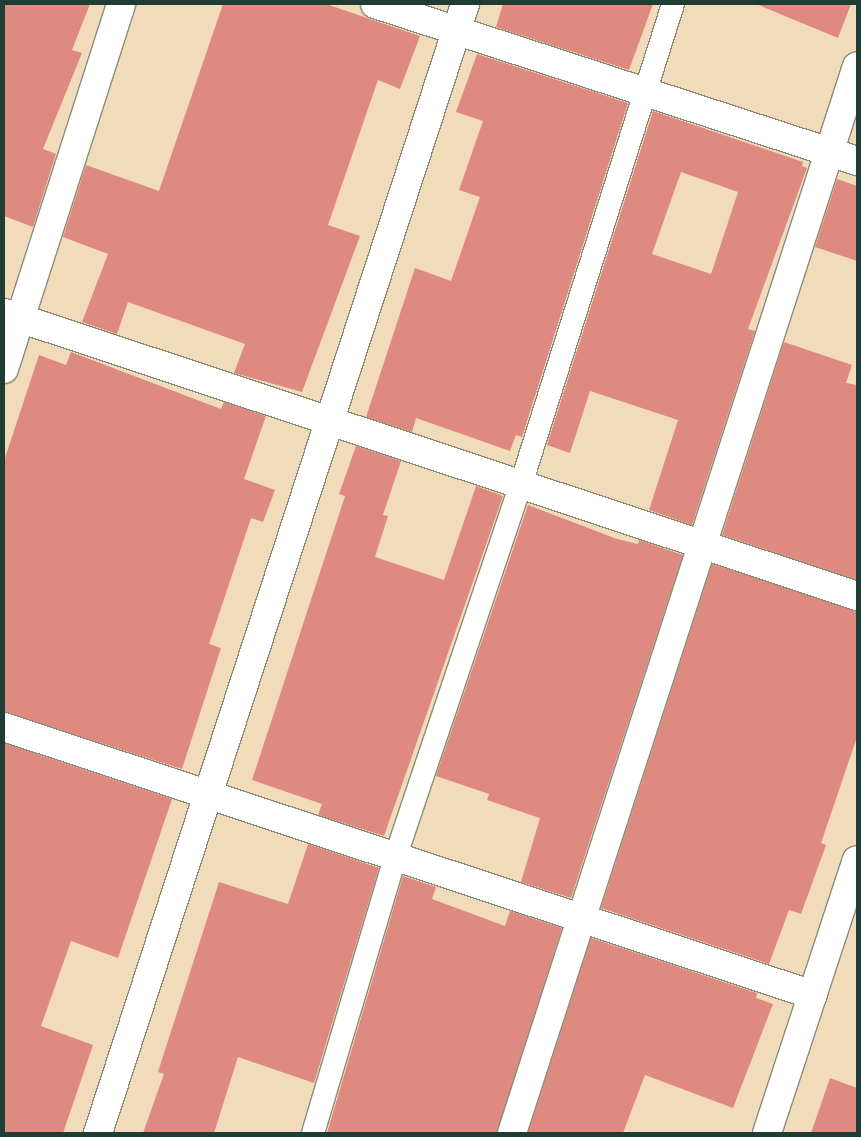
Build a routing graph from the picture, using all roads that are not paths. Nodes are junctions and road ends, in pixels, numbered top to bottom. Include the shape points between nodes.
1 (120, 4) edge
2 (375, 4) edge
3 (465, 4) edge
4 (673, 4) edge
5 (457, 30) junction
6 (857, 66) edge
7 (646, 89) junction
8 (830, 152) junction
9 (857, 161) edge
10 (12, 316) edge
11 (4, 369) edge
12 (329, 421) junction
13 (522, 482) junction
14 (703, 543) junction
15 (857, 596) edge
16 (4, 727) edge
17 (207, 793) junction
18 (396, 855) junction
19 (857, 860) edge
20 (581, 918) junction
21 (813, 995) junction
22 (98, 1133) edge
23 (313, 1133) edge
24 (512, 1133) edge
25 (767, 1133) edge

1 - 10 street
2 - 5 street
3 - 5 street
4 - 7 lane
5 - 7 street
5 - 12 street
6 - 8 street
7 - 8 street
7 - 13 lane
8 - 9 street
8 - 14 street
10 - 11 street
10 - 12 street
12 - 13 street
12 - 17 street
13 - 14 street
13 - 18 lane
14 - 15 street
14 - 20 street
16 - 17 street
17 - 18 street
17 - 22 street
18 - 20 street
18 - 23 lane
19 - 21 street
20 - 21 street
20 - 24 street
21 - 25 street

